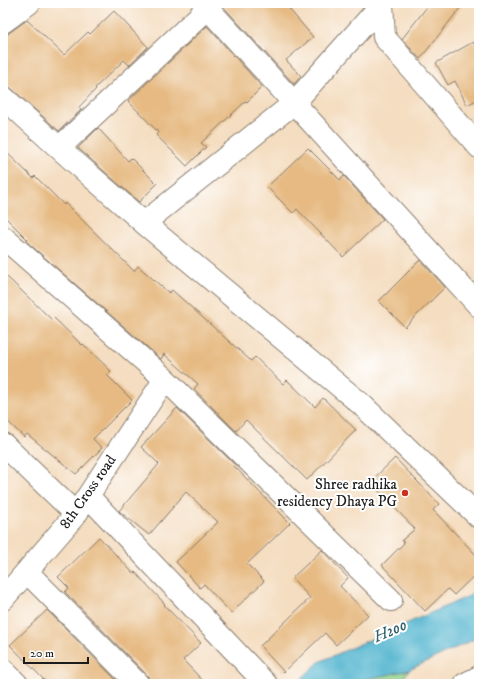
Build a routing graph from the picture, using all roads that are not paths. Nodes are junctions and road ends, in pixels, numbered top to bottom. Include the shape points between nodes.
1 (29, 3) edge
2 (383, 3) edge
3 (205, 6) edge
4 (3, 22) edge
5 (3, 97) edge
6 (294, 103) junction
7 (478, 147) edge
8 (59, 148) junction
9 (144, 224) junction
10 (3, 237) edge
11 (479, 306) edge
12 (165, 379) junction
13 (3, 444) edge
14 (88, 496) junction
15 (76, 514) junction
16 (479, 516) edge
17 (27, 572) junction
18 (3, 599) edge
19 (391, 600) dead end
20 (3, 670) edge
21 (17, 684) edge
22 (138, 684) edge
23 (266, 684) edge

1 - 4 street
2 - 6 street
2 - 7 street via 384,38
3 - 6 street
3 - 8 street
5 - 8 street
6 - 9 street
6 - 11 street
8 - 9 street
9 - 16 street via 361,404
10 - 12 street
12 - 14 street, 8th Cross road
12 - 19 street
13 - 15 street
14 - 15 street, 8th Cross road
14 - 23 street
15 - 17 street, 8th Cross road
17 - 18 street, 8th Cross road
17 - 22 street
20 - 21 street

